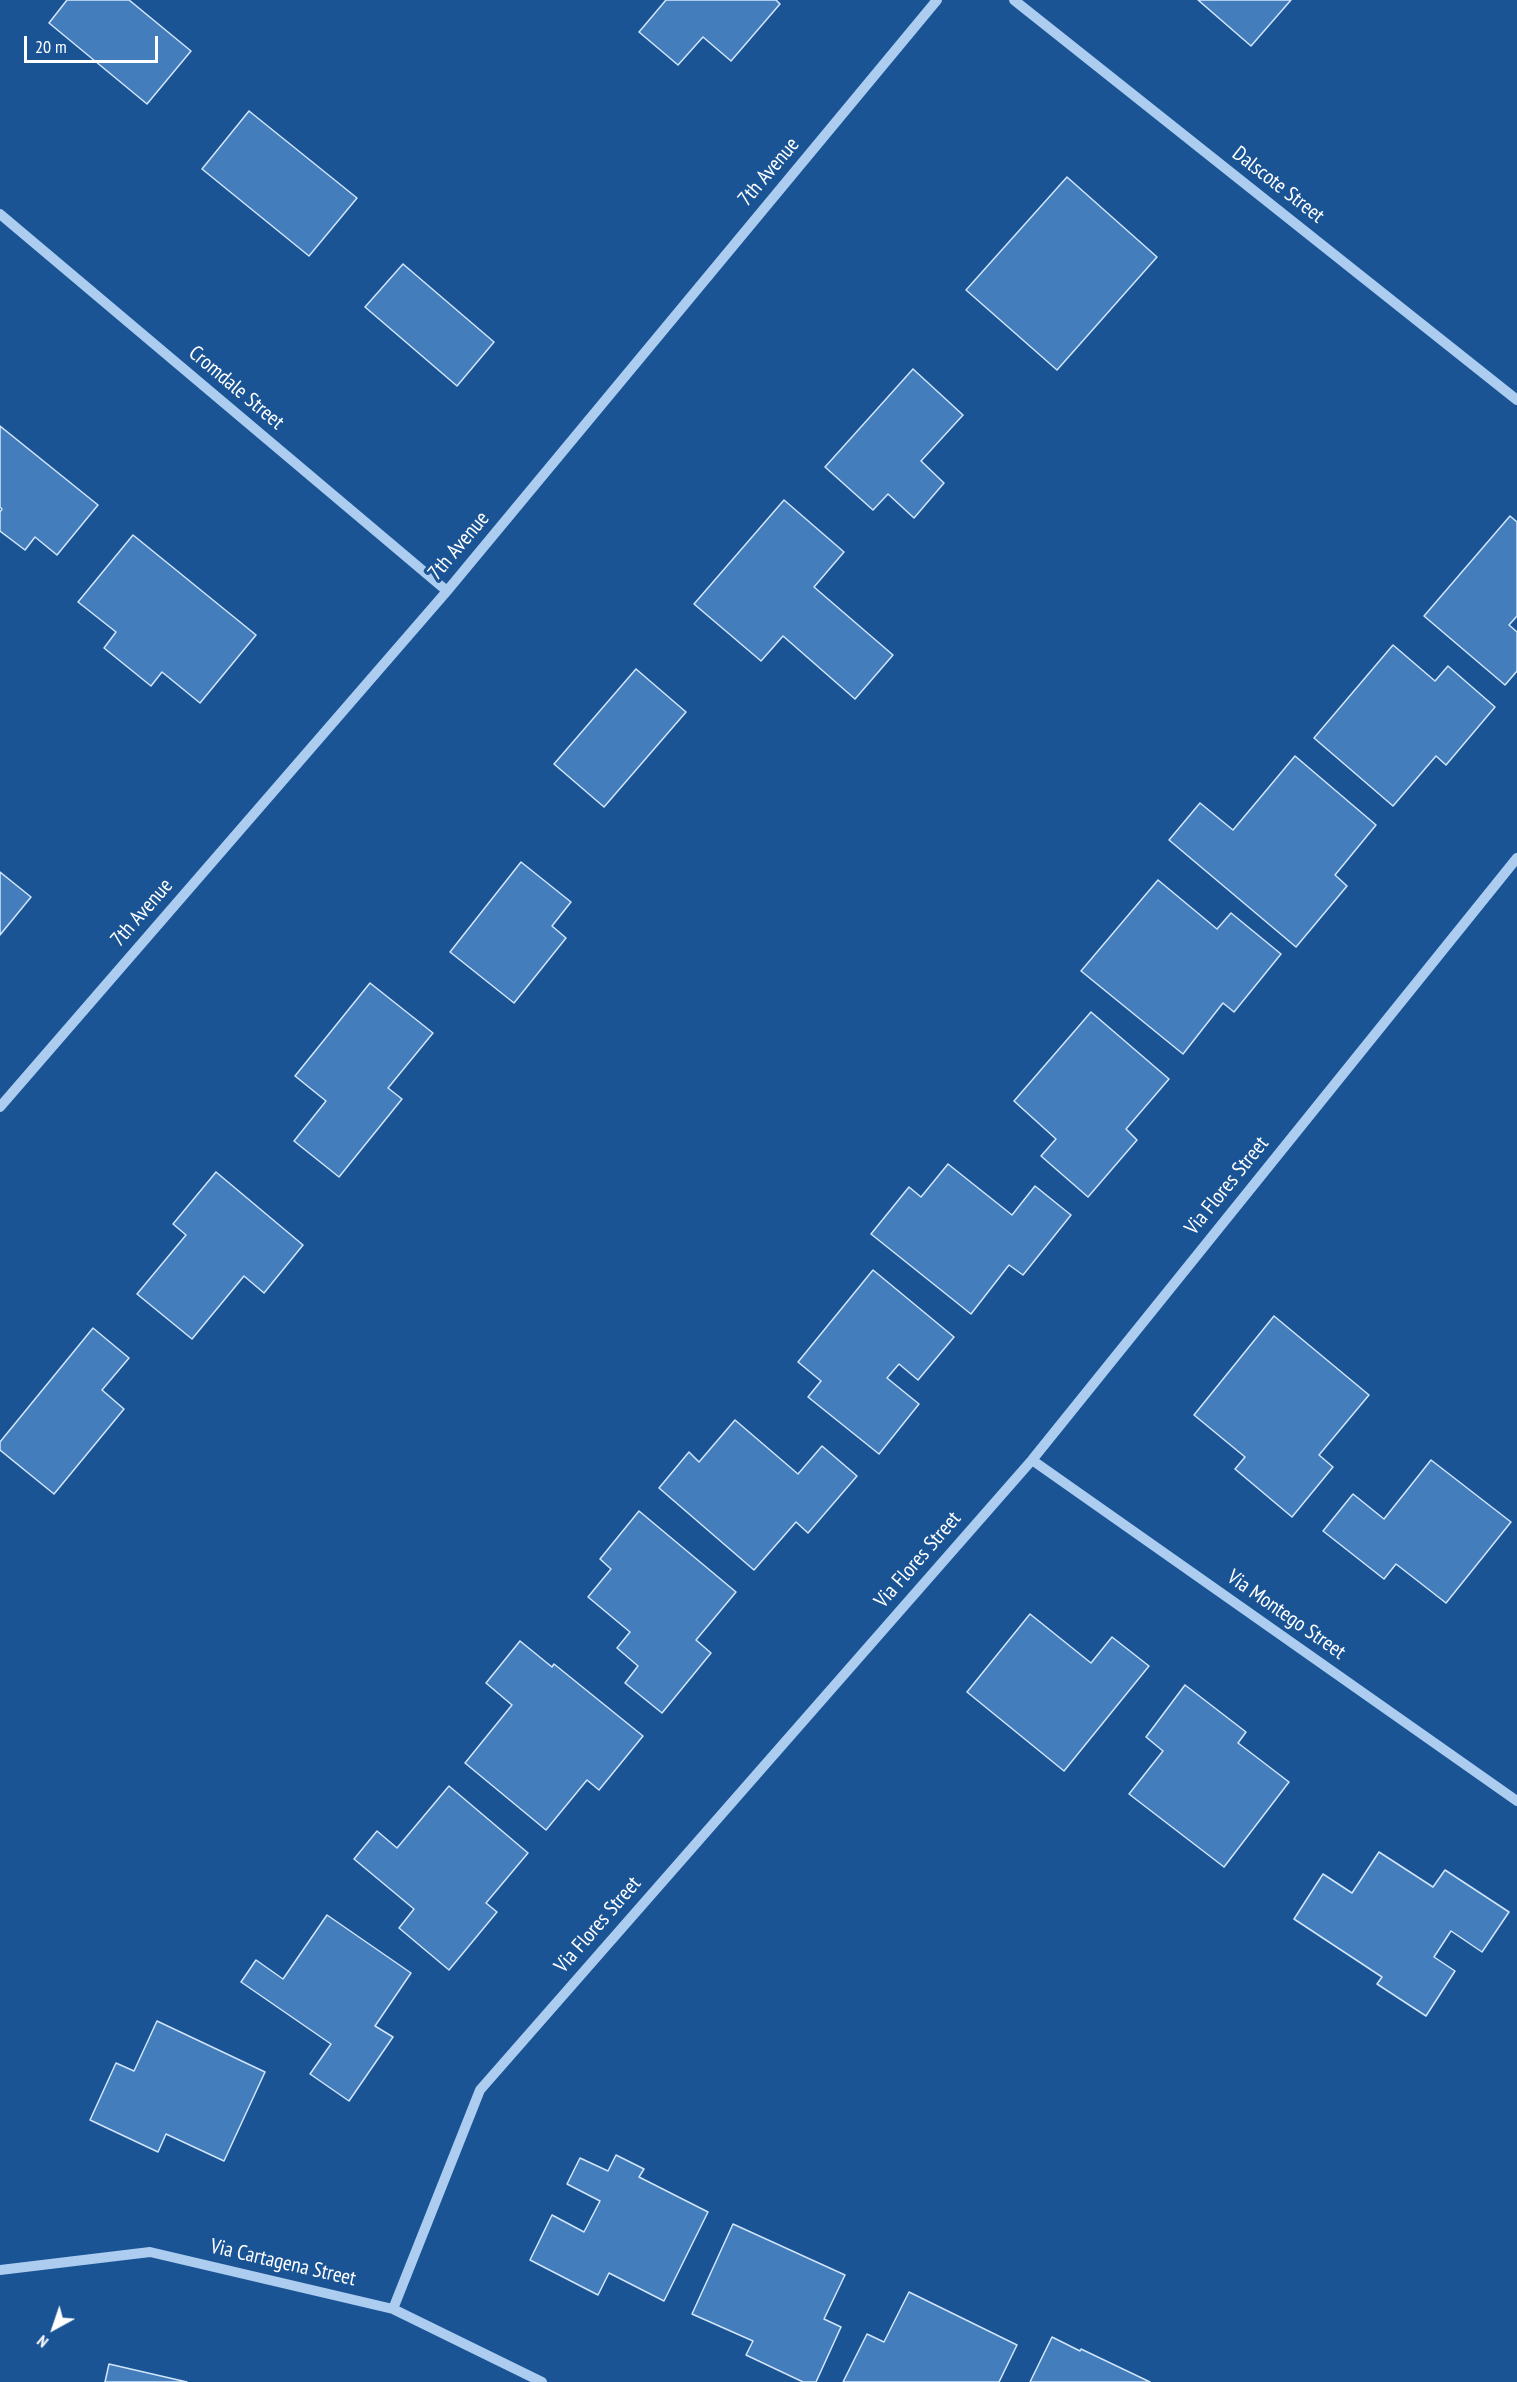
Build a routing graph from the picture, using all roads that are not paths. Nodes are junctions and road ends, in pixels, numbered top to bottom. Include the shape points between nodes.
1 (937, 0) edge
2 (1014, 0) edge
3 (0, 214) edge
4 (1517, 400) edge
5 (447, 591) junction
6 (1517, 858) edge
7 (0, 1107) edge
8 (1032, 1460) junction
9 (1517, 1801) edge
10 (0, 2270) edge
11 (393, 2309) junction
12 (542, 2382) edge

1 - 5 street, 7th Avenue
2 - 4 street, Dalscote Street
3 - 5 street, Cromdale Street
5 - 7 street, 7th Avenue
6 - 8 street, Via Flores Street
8 - 9 street, Via Montego Street
8 - 11 street, Via Flores Street via 480,2090
10 - 11 street, Via Cartagena Street via 150,2252
11 - 12 street, Via Cartagena Street

